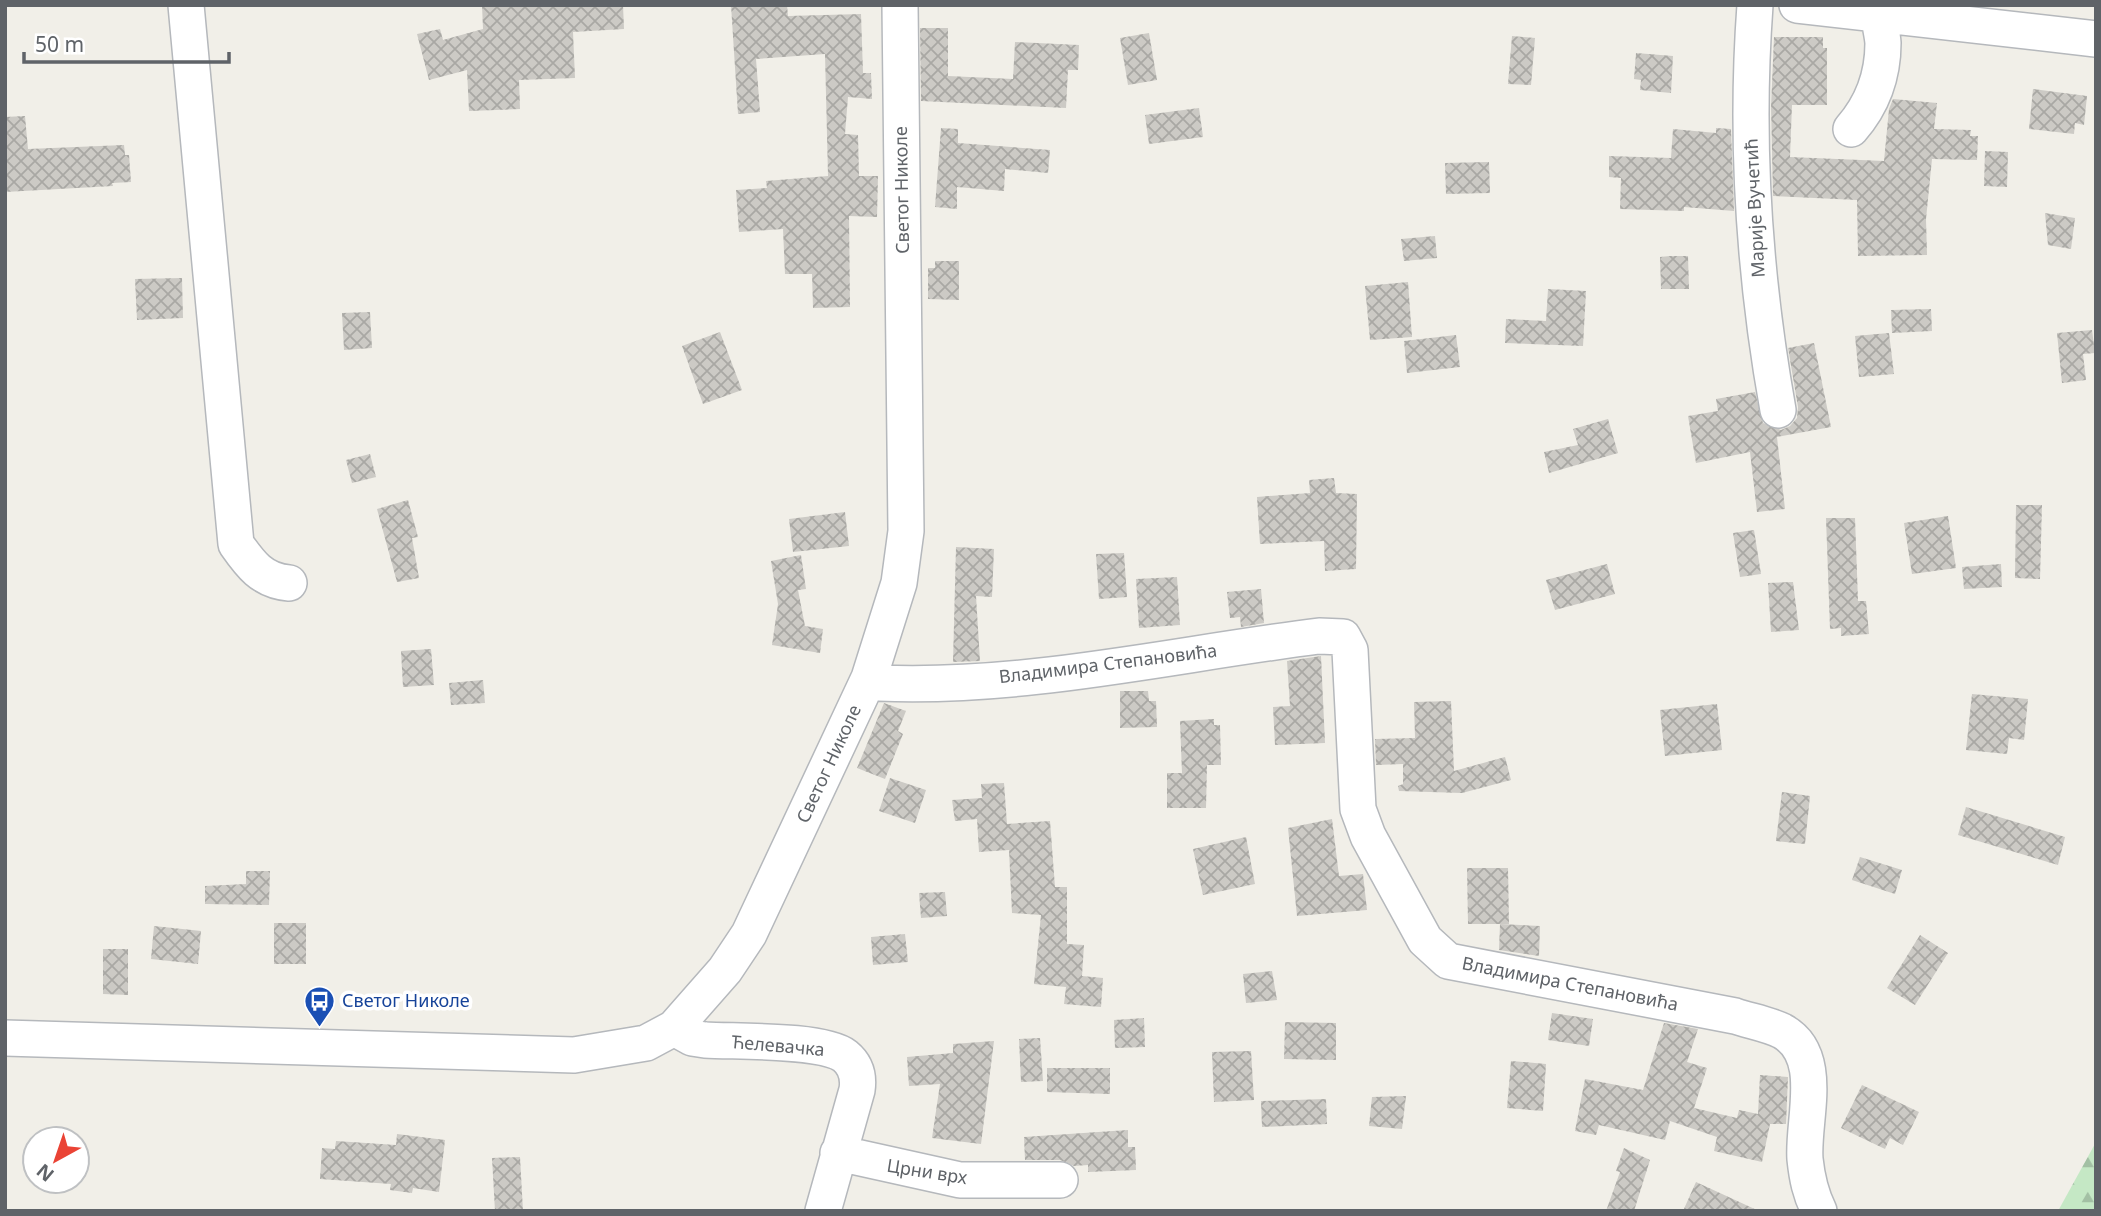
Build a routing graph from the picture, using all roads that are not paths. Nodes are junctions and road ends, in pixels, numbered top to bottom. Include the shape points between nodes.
1 (186, 5) edge
2 (900, 5) edge
3 (1755, 5) edge
4 (1797, 5) edge
5 (1879, 9) edge
6 (2096, 39) edge
7 (1851, 129) dead end
8 (1778, 410) dead end
9 (289, 583) dead end
10 (869, 678) junction
11 (674, 1028) junction
12 (5, 1038) edge
13 (838, 1153) junction
14 (1060, 1180) dead end
15 (823, 1211) edge
16 (1819, 1211) edge

1 - 9 street via 236,544 254,570 278,583
2 - 10 street, Светог Николе via 906,531 898,583
3 - 8 street, Марије Вучетић via 1752,198
4 - 5 street
5 - 6 street
5 - 7 street via 1883,43 1877,86
10 - 11 street, Светог Николе via 749,934 725,970
10 - 16 street, Владимира Степановића via 879,683 954,682 1098,668 1319,636 1343,637 1350,650 1358,809 1368,836 1429,946 1448,961 1735,1016 1781,1031 1793,1040 1809,1071 1805,1156 1809,1190
11 - 12 street, Светог Николе via 646,1043 574,1055
11 - 13 street, Ћелевачка via 692,1038 814,1046 845,1056 858,1079
13 - 14 street, Црни врх via 960,1180
13 - 15 street, Ћелевачка

